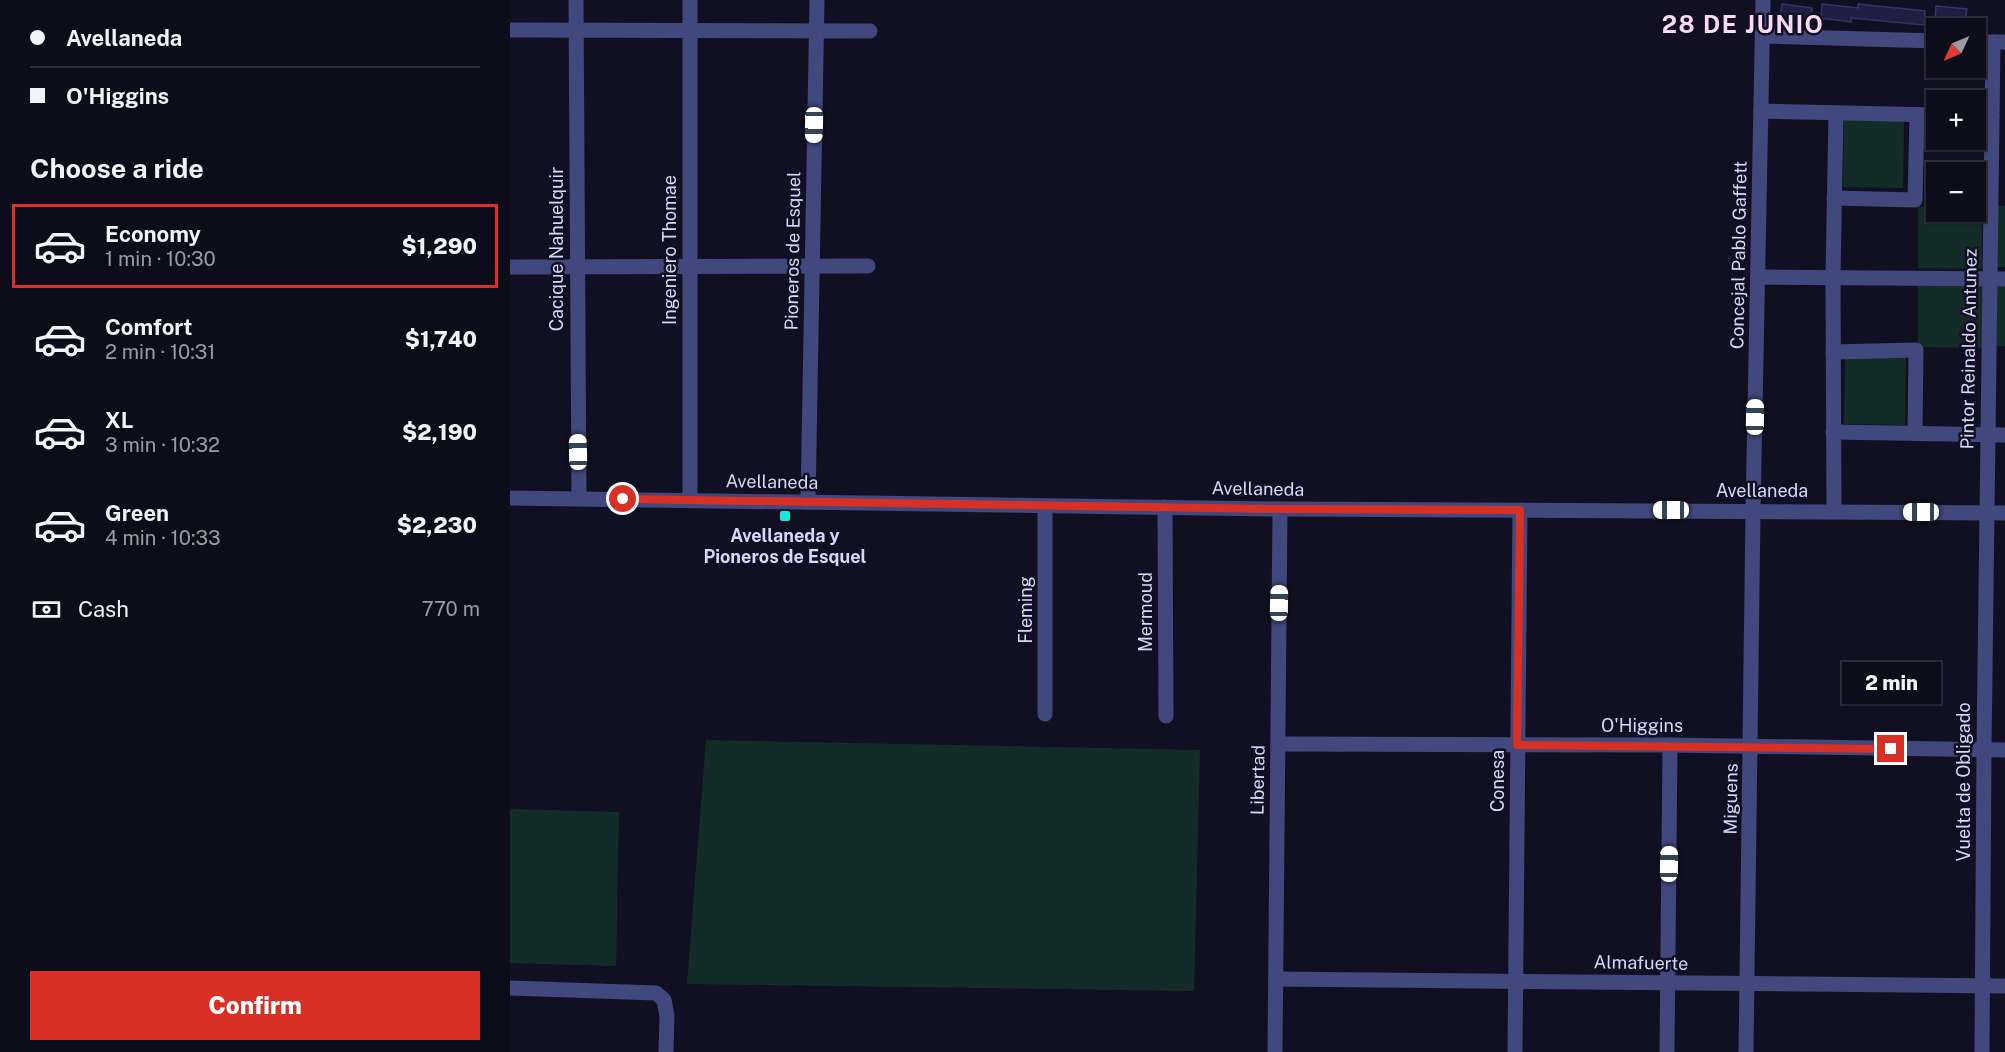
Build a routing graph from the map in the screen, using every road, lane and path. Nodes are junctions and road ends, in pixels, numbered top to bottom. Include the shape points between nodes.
1 (576, 0) edge
2 (690, 0) edge
3 (817, 0) edge
4 (1763, 0) edge
5 (576, 29) junction
6 (690, 29) junction
7 (510, 30) edge
8 (816, 30) junction
9 (870, 31) dead end
10 (1763, 36) junction
11 (1926, 41) edge
12 (1999, 42) edge
13 (1761, 111) junction
14 (1836, 112) junction
15 (1917, 115) junction
16 (1926, 115) edge
17 (1986, 116) edge
18 (1992, 116) junction
19 (1834, 198) junction
20 (690, 265) junction
21 (576, 266) junction
22 (868, 266) dead end
23 (510, 267) edge
24 (812, 267) junction
25 (1758, 277) junction
26 (1833, 277) junction
27 (1997, 279) edge
28 (1833, 352) junction
29 (1833, 432) junction
30 (1916, 433) junction
31 (1988, 434) junction
32 (2005, 435) edge
33 (510, 498) edge
34 (579, 498) junction
35 (690, 500) junction
36 (808, 502) junction
37 (1046, 506) junction
38 (1165, 507) junction
39 (1280, 509) junction
40 (1520, 510) junction
41 (1753, 511) junction
42 (1834, 511) junction
43 (1987, 513) junction
44 (2005, 513) edge
45 (1045, 714) dead end
46 (1166, 716) dead end
47 (1278, 744) junction
48 (1517, 745) junction
49 (1670, 745) junction
50 (1751, 747) junction
51 (1984, 749) junction
52 (2005, 750) edge
53 (1276, 979) junction
54 (1515, 982) junction
55 (1667, 983) junction
56 (1746, 984) junction
57 (1983, 986) junction
58 (2005, 986) edge
59 (510, 988) edge
60 (666, 1052) edge
61 (1275, 1052) edge
62 (1515, 1052) edge
63 (1667, 1052) edge
64 (1746, 1052) edge
65 (1982, 1052) edge

1 - 5 street, Cacique Nahuelquir
2 - 6 street, Ingeniero Thomae
3 - 8 street, Pioneros de Esquel
4 - 10 street, Concejal Pablo Gaffett
5 - 6 street
5 - 7 street
5 - 21 street, Cacique Nahuelquir
6 - 8 street
6 - 20 street, Ingeniero Thomae
8 - 9 street
8 - 24 street, Pioneros de Esquel
10 - 11 street
10 - 13 street, Concejal Pablo Gaffett
12 - 18 street, Pintor Reinaldo Antunez
13 - 14 street
13 - 25 street, Concejal Pablo Gaffett
14 - 15 street
14 - 19 street
15 - 16 street
15 - 19 street via 1915,200
17 - 18 street
18 - 27 street, Pintor Reinaldo Antunez
19 - 26 street
20 - 21 street
20 - 24 street
20 - 35 street, Ingeniero Thomae
21 - 23 street
21 - 34 street, Cacique Nahuelquir
22 - 24 street
24 - 36 street, Pioneros de Esquel
25 - 26 street
25 - 41 street, Concejal Pablo Gaffett
26 - 27 street
26 - 28 street
27 - 31 street, Pintor Reinaldo Antunez
28 - 29 street
28 - 30 street via 1916,350
29 - 30 street
29 - 42 street
30 - 31 street
31 - 32 street
31 - 43 street, Pintor Reinaldo Antunez
33 - 34 street, Avellaneda
34 - 35 street, Avellaneda
35 - 36 street, Avellaneda
36 - 37 street, Avellaneda
37 - 38 street, Avellaneda
37 - 45 street, Fleming
38 - 39 street, Avellaneda
38 - 46 street, Mermoud
39 - 40 street, Avellaneda
39 - 47 street, Libertad
40 - 41 street, Avellaneda
40 - 48 street, Conesa
41 - 42 street, Avellaneda
41 - 50 street, Miguens
42 - 43 street, Avellaneda
43 - 44 street, Avellaneda
43 - 51 street, Vuelta de Obligado
47 - 48 street, O'Higgins
47 - 53 street, Libertad
48 - 49 street, O'Higgins
48 - 54 street, Conesa
49 - 50 street, O'Higgins
49 - 55 street
50 - 51 street, O'Higgins
50 - 56 street, Miguens
51 - 52 street, O'Higgins
51 - 57 street, Vuelta de Obligado
53 - 54 street, Almafuerte
53 - 61 street, Libertad
54 - 55 street, Almafuerte
54 - 62 street, Conesa
55 - 56 street, Almafuerte
55 - 63 street
56 - 57 street, Almafuerte
56 - 64 street, Miguens
57 - 58 street, Almafuerte
57 - 65 street, Vuelta de Obligado
59 - 60 street via 656,993 664,1000 667,1016

